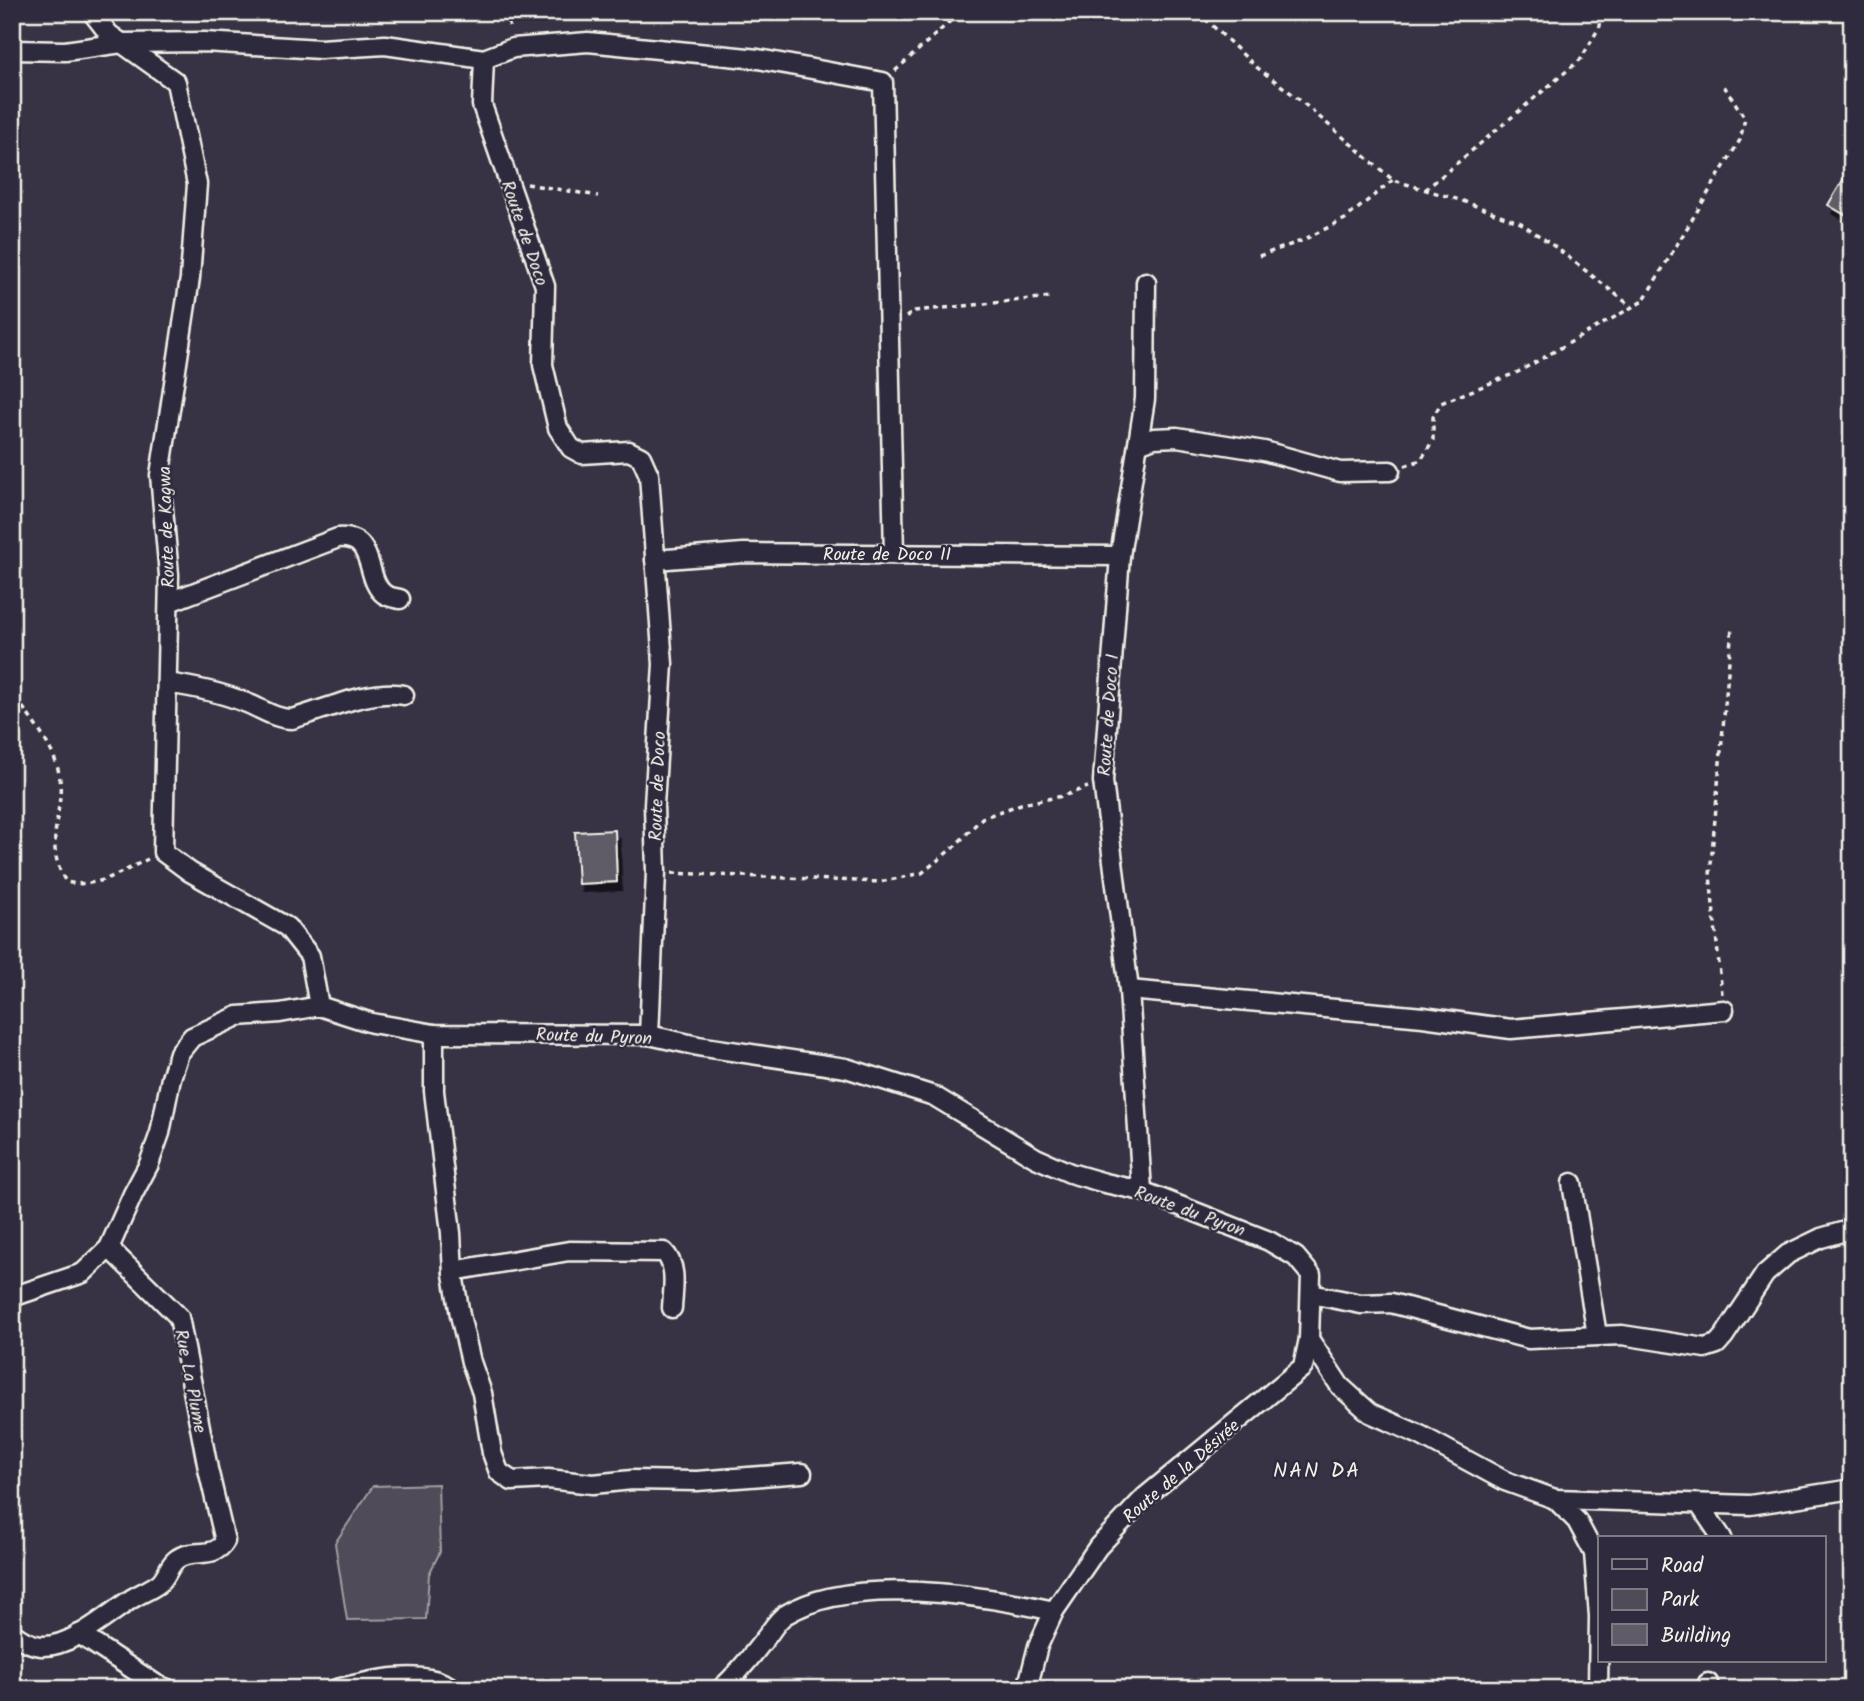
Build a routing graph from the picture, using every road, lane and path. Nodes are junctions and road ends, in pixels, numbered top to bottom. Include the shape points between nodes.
1 (92, 12) edge
2 (1082, 12) edge
3 (1198, 12) edge
4 (1601, 12) edge
5 (957, 14) edge
6 (122, 43) junction
7 (12, 50) edge
8 (484, 59) junction
9 (883, 82) junction
10 (1724, 86) dead end
11 (507, 180) junction
12 (1393, 180) junction
13 (1425, 190) junction
14 (598, 196) dead end
15 (1259, 256) dead end
16 (1146, 282) dead end
17 (1051, 297) dead end
18 (1632, 307) junction
19 (889, 327) junction
20 (1138, 443) junction
21 (1390, 471) joint
22 (894, 554) junction
23 (1120, 556) junction
24 (654, 560) junction
25 (400, 598) dead end
26 (169, 602) junction
27 (1732, 627) dead end
28 (167, 683) junction
29 (12, 690) edge
30 (404, 695) dead end
31 (1103, 781) junction
32 (163, 852) junction
33 (656, 872) junction
34 (1129, 990) junction
35 (318, 1006) junction
36 (1724, 1010) joint
37 (434, 1034) junction
38 (649, 1035) junction
39 (1572, 1184) dead end
40 (1142, 1191) junction
41 (1852, 1229) edge
42 (109, 1248) junction
43 (453, 1270) junction
44 (1311, 1294) junction
45 (12, 1297) edge
46 (672, 1308) dead end
47 (1597, 1335) junction
48 (1309, 1339) junction
49 (802, 1474) dead end
50 (1852, 1489) edge
51 (1555, 1499) junction
52 (1699, 1504) junction
53 (1721, 1536) edge
54 (1598, 1603) edge
55 (1054, 1611) junction
56 (12, 1633) edge
57 (79, 1634) junction
58 (1598, 1662) edge
59 (168, 1689) edge
60 (337, 1689) edge
61 (453, 1689) edge
62 (722, 1689) edge
63 (1027, 1689) edge
64 (1598, 1689) edge

1 - 6 street, Route de Kagwa
2 - 5 path
3 - 12 path via 1255,66
4 - 13 path via 1600,26 1581,59
5 - 9 path
6 - 7 street via 65,51
6 - 8 street via 320,49 385,45
6 - 26 street, Route de Kagwa via 176,82 197,184 190,278 160,475
8 - 9 street via 513,48 588,42 758,59
8 - 11 street, Route de Doco via 482,105
9 - 19 street
10 - 18 path via 1745,118 1740,140 1643,301
11 - 14 path
11 - 24 street, Route de Doco via 545,286 543,365 558,428 570,448 582,454 629,451 642,457 649,475
12 - 13 path
12 - 15 path via 1345,219
13 - 18 path via 1521,223
16 - 20 street, Route de Doco I via 1145,399
17 - 19 path via 915,311
18 - 21 path via 1518,372 1441,403 1433,417 1433,440 1421,460
19 - 22 street
20 - 21 street via 1177,437 1264,451 1340,472
20 - 23 street, Route de Doco I
22 - 23 street, Route de Doco II
22 - 24 street, Route de Doco II via 743,553
23 - 31 street, Route de Doco I
24 - 33 street, Route de Doco via 663,664 654,805
25 - 26 street via 384,594 365,549 346,537
26 - 28 street, Route de Kagwa
27 - 36 path via 1710,875
28 - 30 street via 244,701 281,719 391,692
28 - 32 street, Route de Kagwa
29 - 32 path via 55,760 60,782 55,852 66,881 94,884
31 - 33 path via 982,818 922,873 880,882
31 - 34 street, Route de Doco I
32 - 35 street via 287,927 310,956
33 - 38 street, Route de Doco
34 - 36 street via 1423,1017 1511,1030
34 - 40 street, Route de Doco I
35 - 37 street, Route du Pyron via 372,1023
35 - 42 street, Route du Pyron via 238,1016 192,1037 179,1053 170,1078 149,1164
37 - 38 street, Route du Pyron
37 - 43 street via 434,1091
38 - 40 street, Route du Pyron via 846,1068 892,1081 934,1096 1036,1158 1070,1173
39 - 47 street
40 - 44 street, Route du Pyron via 1269,1241 1296,1257 1311,1275
41 - 47 street via 1788,1254 1765,1274 1717,1344 1704,1348 1652,1338
42 - 45 street, Route du Pyron via 83,1273
42 - 57 street, Rue La Plume via 179,1317 225,1541 213,1552 188,1554 174,1561 157,1585
43 - 46 street via 569,1251 664,1252 673,1268
43 - 49 street via 492,1452 499,1472 512,1481 593,1484
44 - 47 street via 1402,1306 1529,1339
44 - 48 street, Route du Pyron
48 - 51 street via 1340,1386 1370,1413 1505,1481
48 - 55 street, Route de la Désirée via 1303,1367 1146,1497 1098,1547
50 - 52 street via 1750,1505
51 - 52 street
51 - 54 street via 1577,1521 1594,1553
52 - 53 street
55 - 62 street via 1005,1600 932,1593 834,1596 781,1617
55 - 63 street, Route de la Désirée via 1038,1646
56 - 57 street via 26,1643 42,1646
57 - 59 street
58 - 64 street
60 - 61 street via 414,1677 431,1678

